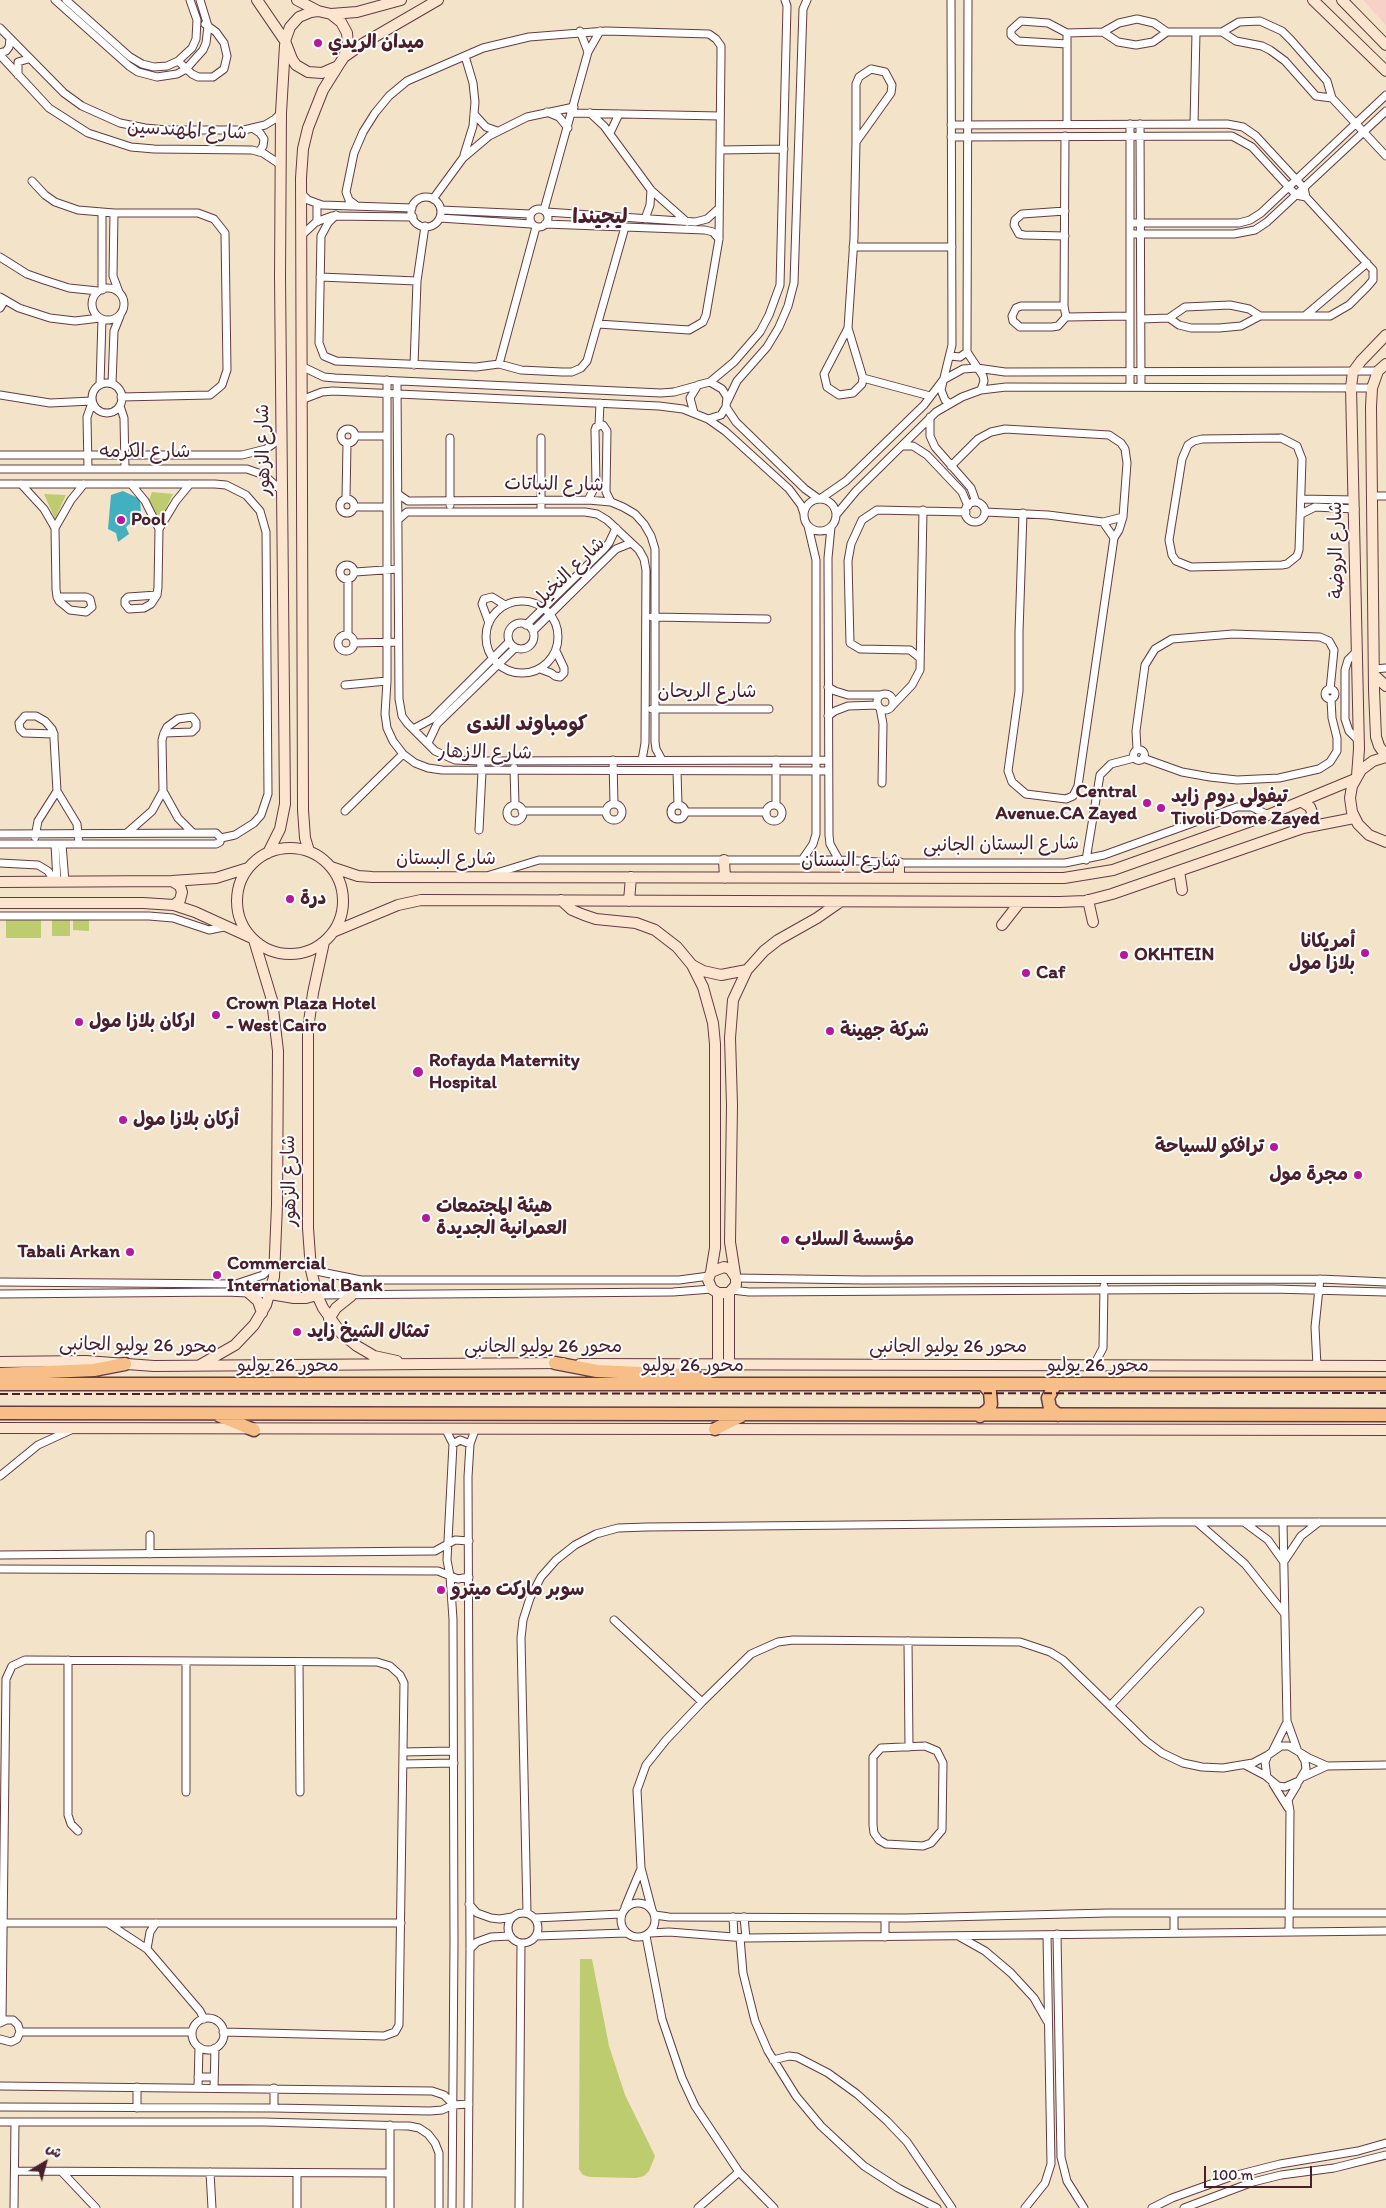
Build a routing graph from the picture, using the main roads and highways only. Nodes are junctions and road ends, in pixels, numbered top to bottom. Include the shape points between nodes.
1 (257, 0) edge
2 (297, 0) edge
3 (401, 0) edge
4 (438, 0) edge
5 (1313, 0) edge
6 (1342, 0) edge
7 (318, 11) junction
8 (330, 14) junction
9 (285, 43) junction
10 (1386, 45) edge
11 (341, 62) junction
12 (1386, 71) edge
13 (301, 274) junction
14 (280, 276) junction
15 (1386, 335) edge
16 (1382, 367) edge
17 (302, 611) junction
18 (282, 612) junction
19 (1374, 672) junction
20 (1386, 686) edge
21 (1376, 737) junction
22 (1358, 740) junction
23 (1386, 756) edge
24 (1356, 778) junction
25 (1302, 802) junction
26 (1354, 818) junction
27 (1303, 828) junction
28 (1385, 842) edge
29 (309, 851) junction
30 (268, 852) junction
31 (724, 860) road end
32 (899, 863) road end
33 (248, 868) junction
34 (331, 868) junction
35 (1179, 871) junction
36 (631, 877) junction
37 (725, 878) junction
38 (899, 878) junction
39 (172, 881) junction
40 (0, 882) edge
41 (1182, 890) dead end
42 (560, 900) junction
43 (1088, 900) junction
44 (629, 901) junction
45 (840, 902) junction
46 (1020, 902) junction
47 (0, 903) edge
48 (174, 905) junction
49 (1093, 922) dead end
50 (1002, 926) dead end
51 (334, 932) junction
52 (253, 939) junction
53 (324, 942) junction
54 (692, 965) junction
55 (747, 970) junction
56 (715, 1105) junction
57 (732, 1105) junction
58 (715, 1162) junction
59 (732, 1162) junction
60 (731, 1247) junction
61 (715, 1248) junction
62 (710, 1274) junction
63 (736, 1276) junction
64 (715, 1291) junction
65 (730, 1292) junction
66 (249, 1294) road end
67 (270, 1294) junction
68 (317, 1295) junction
69 (351, 1296) road end
70 (262, 1313) junction
71 (329, 1318) junction
72 (0, 1362) edge
73 (125, 1364) junction
74 (555, 1364) junction
75 (718, 1364) junction
76 (729, 1364) junction
77 (412, 1365) junction
78 (198, 1366) junction
79 (1386, 1366) edge
80 (0, 1374) edge
81 (0, 1384) edge
82 (718, 1384) junction
83 (983, 1384) junction
84 (1386, 1384) edge
85 (1055, 1385) junction
86 (0, 1413) edge
87 (213, 1413) junction
88 (745, 1414) junction
89 (1058, 1415) junction
90 (1386, 1415) edge
91 (980, 1416) junction
92 (0, 1428) edge
93 (714, 1429) junction
94 (254, 1430) junction
95 (1381, 1430) edge

1 - 9 main road
2 - 7 main road
3 - 8 main road via 357,12
4 - 11 main road via 364,43
5 - 12 main road
6 - 10 main road
7 - 8 main road
7 - 9 main road via 304,14 294,22
8 - 11 main road via 341,22 347,33 348,46
9 - 11 main road via 296,65 308,72 322,73
9 - 14 main road, شارع الزهور via 280,113
11 - 13 main road, شارع الزهور via 323,90 303,149
13 - 14 main road via 290,271
13 - 17 main road, شارع الزهور
14 - 18 main road, شارع الزهور
15 - 22 main road, شارع الروضة via 1353,372 1351,387
16 - 19 main road, شارع الروضة via 1372,388
17 - 18 main road via 292,616
17 - 29 main road, شارع الزهور via 303,810
18 - 30 main road, شارع الزهور via 284,804 280,829
19 - 20 main road
19 - 21 main road, شارع الروضة
21 - 22 main road via 1370,741
21 - 23 main road, شارع الروضة
22 - 24 main road, شارع الروضة
23 - 24 main road, شارع البستان via 1367,765
24 - 25 main road, شارع البستان
24 - 26 main road, شارع الروضة via 1350,798
25 - 27 main road via 1312,812
25 - 38 main road, شارع البستان via 1113,870 1089,875 1052,879
26 - 27 main road
26 - 28 main road via 1369,835
27 - 35 main road
29 - 30 main road via 295,848
29 - 34 main road
30 - 33 main road
31 - 37 main road
32 - 38 main road
33 - 39 main road via 216,878
33 - 52 main road via 242,878 237,902 243,925
34 - 36 main road, شارع البستان via 372,877
34 - 51 main road via 343,892 340,920
35 - 41 main road
35 - 43 main road
36 - 37 main road, شارع البستان
36 - 44 main road
37 - 38 main road, شارع البستان
39 - 40 main road
39 - 48 main road via 180,886 182,892
42 - 44 main road
42 - 51 main road via 421,900 398,905
42 - 54 main road via 572,910 596,919 636,923 655,930 677,946
43 - 46 main road
43 - 49 main road
44 - 45 main road
45 - 46 main road
45 - 55 main road via 778,940
46 - 50 main road
47 - 48 main road via 134,902
48 - 52 main road
51 - 53 main road
52 - 53 main road via 271,951 285,954 306,952
52 - 67 main road, شارع الزهور via 272,1000 276,1026 278,1136 275,1262
53 - 68 main road, شارع الزهور via 308,1029 308,1209 311,1270
54 - 55 main road via 721,975
54 - 56 main road via 710,1005 713,1023
55 - 57 main road via 738,986 731,1014
56 - 57 main road
56 - 58 main road
57 - 59 main road
58 - 59 main road
58 - 61 main road
59 - 60 main road
60 - 61 main road
60 - 63 main road
61 - 62 main road
62 - 63 main road via 724,1268
62 - 64 main road via 709,1285
63 - 65 main road via 736,1285
64 - 65 main road
64 - 75 main road
65 - 76 main road
66 - 70 main road via 258,1301
67 - 68 main road via 294,1298
67 - 70 main road, شارع الزهور
68 - 71 main road, شارع الزهور
69 - 71 main road
70 - 78 main road, شارع الزهور via 235,1345
71 - 77 main road, شارع الزهور via 341,1333 374,1356
72 - 73 main road, محور 26 يوليو الجانبى
73 - 78 main road, محور 26 يوليو الجانبى
73 - 80 highway via 94,1370
74 - 75 main road, محور 26 يوليو الجانبى
74 - 77 main road, محور 26 يوليو الجانبى
74 - 82 highway via 608,1372 684,1375
75 - 76 main road, محور 26 يوليو الجانبى
76 - 79 main road, محور 26 يوليو الجانبى
77 - 78 main road, محور 26 يوليو الجانبى
81 - 82 highway, محور 26 يوليو
82 - 83 highway, محور 26 يوليو
83 - 85 highway, محور 26 يوليو
83 - 91 highway via 992,1398 989,1409
84 - 85 highway, محور 26 يوليو
85 - 89 highway via 1049,1393 1048,1403
86 - 87 highway
87 - 88 highway
87 - 94 highway
88 - 91 highway
88 - 93 highway
89 - 90 highway
89 - 91 highway
92 - 94 main road
93 - 94 main road
93 - 95 main road

